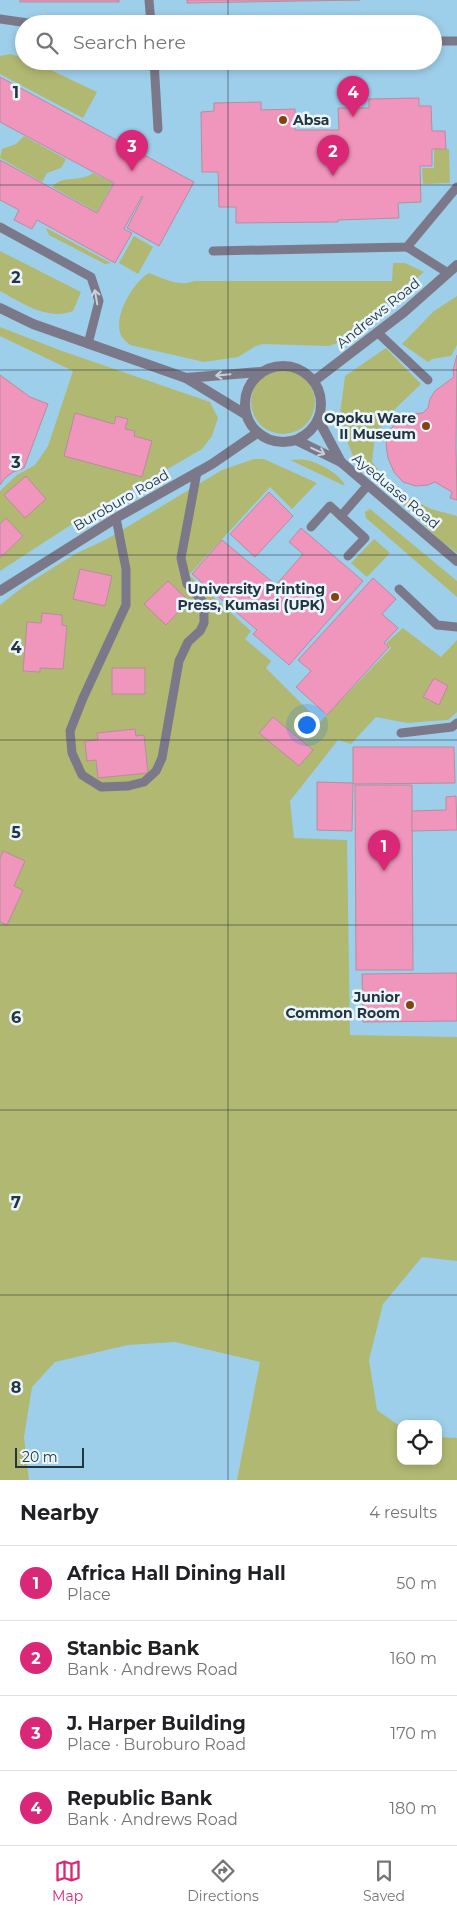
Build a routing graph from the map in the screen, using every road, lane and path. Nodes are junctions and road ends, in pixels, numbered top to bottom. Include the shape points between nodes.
1 (149, 0) edge
2 (150, 15) edge
3 (0, 19) edge
4 (15, 21) edge
5 (442, 41) edge
6 (457, 41) edge
7 (155, 70) edge
8 (158, 129) dead end
9 (457, 187) edge
10 (0, 227) edge
11 (407, 247) junction
12 (213, 251) dead end
13 (457, 264) edge
14 (453, 274) edge
15 (0, 308) edge
16 (377, 332) junction
17 (88, 344) junction
18 (260, 372) junction
19 (186, 378) junction
20 (428, 380) dead end
21 (314, 382) junction
22 (245, 414) junction
23 (318, 419) junction
24 (256, 433) junction
25 (296, 440) junction
26 (340, 462) junction
27 (197, 472) junction
28 (368, 485) junction
29 (340, 516) junction
30 (116, 518) junction
31 (311, 527) dead end
32 (348, 556) dead end
33 (457, 561) edge
34 (399, 589) dead end
35 (0, 591) edge
36 (457, 627) edge
37 (457, 723) edge
38 (400, 732) dead end

1 - 2 lane
3 - 4 lane
5 - 6 lane
7 - 8 lane
9 - 11 lane
17 -> 10 lane via 98,301 91,277
11 - 12 lane
11 - 14 lane
13 - 14 street, Andrews Road
14 - 16 street, Andrews Road
15 - 17 street
16 - 20 lane
16 - 21 street, Andrews Road
17 - 19 street
18 -> 19 street
18 - 21 street via 283,365 300,370
18 - 22 street via 246,391
19 - 22 street
21 - 23 street via 321,400
22 - 24 street
23 - 25 street via 309,432
23 - 26 street, Ayeduase Road
24 - 25 street via 282,443
24 - 27 street, Buroburo Road
25 -> 26 street, Ayeduase Road
26 - 28 street, Ayeduase Road
27 - 30 street, Buroburo Road
27 - 30 lane via 181,558 187,584 204,603 204,623 188,642 179,661 162,758 156,771 144,782 101,787 82,776 72,753 70,731 126,605 126,569
28 - 29 lane
28 - 33 street, Ayeduase Road
29 - 31 lane via 330,506
29 - 32 lane via 365,538
30 - 35 street, Buroburo Road
34 - 36 lane via 437,625
37 - 38 lane via 452,727

